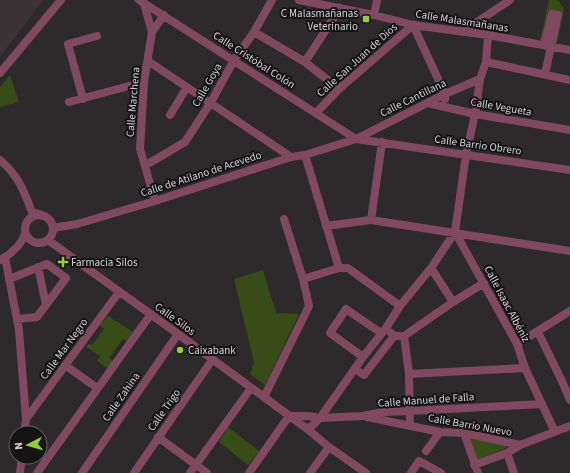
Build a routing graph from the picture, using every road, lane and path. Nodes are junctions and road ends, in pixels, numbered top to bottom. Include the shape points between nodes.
1 (61, 0) edge
2 (272, 0) edge
3 (302, 0) edge
4 (377, 0) edge
5 (510, 0) edge
6 (142, 2) edge
7 (340, 8) junction
8 (164, 15) junction
9 (374, 15) junction
10 (413, 25) junction
11 (152, 32) junction
12 (254, 32) junction
13 (462, 32) junction
14 (488, 35) junction
15 (97, 36) dead end
16 (548, 46) junction
17 (570, 50) edge
18 (234, 60) junction
19 (148, 61) junction
20 (304, 62) junction
21 (486, 62) junction
22 (0, 73) edge
23 (545, 74) junction
24 (480, 79) junction
25 (570, 80) edge
26 (144, 82) junction
27 (187, 87) junction
28 (340, 89) junction
29 (445, 94) junction
30 (83, 99) junction
31 (69, 102) dead end
32 (210, 102) junction
33 (428, 103) junction
34 (445, 108) junction
35 (476, 111) junction
36 (316, 113) junction
37 (170, 115) dead end
38 (570, 130) edge
39 (356, 139) junction
40 (382, 142) junction
41 (304, 155) junction
42 (466, 155) junction
43 (291, 157) junction
44 (0, 160) edge
45 (146, 165) junction
46 (570, 170) edge
47 (155, 201) junction
48 (42, 216) junction
49 (284, 219) dead end
50 (371, 220) junction
51 (326, 226) junction
52 (53, 228) junction
53 (455, 232) junction
54 (25, 234) junction
55 (48, 240) junction
56 (37, 243) junction
57 (14, 251) junction
58 (570, 251) edge
59 (2, 259) edge
60 (38, 267) junction
61 (340, 268) junction
62 (431, 268) junction
63 (9, 279) junction
64 (303, 279) junction
65 (484, 283) junction
66 (119, 292) junction
67 (453, 302) junction
68 (46, 305) junction
69 (400, 306) junction
70 (570, 311) edge
71 (151, 314) junction
72 (17, 319) junction
73 (383, 331) junction
74 (538, 332) junction
75 (178, 334) junction
76 (394, 336) junction
77 (404, 336) junction
78 (517, 344) junction
79 (363, 357) junction
80 (212, 360) junction
81 (65, 365) junction
82 (525, 368) junction
83 (355, 369) junction
84 (408, 374) junction
85 (570, 376) edge
86 (561, 379) junction
87 (97, 388) junction
88 (251, 388) junction
89 (264, 397) junction
90 (570, 400) edge
91 (542, 404) junction
92 (410, 411) junction
93 (289, 416) junction
94 (363, 416) junction
95 (26, 419) junction
96 (310, 424) junction
97 (25, 425) edge
98 (410, 425) junction
99 (570, 426) edge
100 (440, 432) junction
101 (555, 432) junction
102 (464, 433) junction
103 (158, 438) junction
104 (520, 446) junction
105 (329, 447) junction
106 (426, 451) dead end
107 (507, 453) junction
108 (196, 465) junction
109 (474, 465) junction
110 (37, 473) edge
111 (82, 473) edge
112 (134, 473) edge
113 (190, 473) edge
114 (207, 473) edge
115 (249, 473) edge
116 (310, 473) edge
117 (366, 473) edge
118 (411, 473) edge
119 (441, 473) edge
120 (478, 473) edge
121 (514, 473) edge

1 - 22 street
2 - 12 street, Calle Goya
3 - 7 street, Calle Malasmañanas
4 - 9 street
5 - 13 street
6 - 8 street, Calle Cristóbal Colón
6 - 11 street, Calle Marchena
7 - 9 street, Calle Malasmañanas
7 - 20 street
8 - 11 street
8 - 18 street, Calle Cristóbal Colón
9 - 10 street, Calle Malasmañanas
10 - 13 street, Calle Malasmañanas
10 - 28 street, Calle San Juan de Dios
10 - 29 street
11 - 19 street, Calle Marchena
12 - 18 street, Calle Goya
12 - 20 street
13 - 14 street, Calle Malasmañanas
14 - 16 street, Calle Malasmañanas
14 - 21 street
15 - 30 street via 68,44
16 - 17 street, Calle Malasmañanas
16 - 23 street
18 - 32 street, Calle Goya
18 - 36 street, Calle Cristóbal Colón
19 - 26 street, Calle Marchena
19 - 27 street
20 - 28 street
21 - 23 street
21 - 24 street
23 - 25 street
24 - 29 street, Calle Cantillana
24 - 35 street
26 - 30 street
26 - 45 street, Calle Marchena via 140,149
27 - 32 street
27 - 37 street
28 - 36 street, Calle San Juan de Dios
29 - 33 street, Calle Cantillana
29 - 34 street
30 - 31 street
32 - 43 street
32 - 45 street, Calle Goya via 185,142
33 - 34 street, Calle Vegueta
33 - 39 street, Calle Cantillana
34 - 35 street, Calle Vegueta
35 - 38 street, Calle Vegueta
35 - 42 street
36 - 39 street, Calle Cristóbal Colón
39 - 40 street, Calle Barrio Obrero
39 - 41 street, Calle de Atilano de Acevedo
40 - 42 street, Calle Barrio Obrero
40 - 50 street
41 - 43 street, Calle de Atilano de Acevedo
41 - 51 street
42 - 46 street, Calle Barrio Obrero
42 - 53 street
43 - 47 street, Calle de Atilano de Acevedo
44 - 48 street via 22,186 32,212
45 - 47 street, Calle Marchena
47 - 52 street, Calle de Atilano de Acevedo via 77,224
48 - 52 street via 50,220
48 - 54 street via 34,216 27,221
49 - 64 street
50 - 51 street
50 - 53 street
51 - 61 street
52 - 55 street
53 - 58 street
53 - 62 street
53 - 65 street, Calle Isaac Albéniz
54 - 56 street
54 - 57 street via 23,241
55 - 56 street
55 - 66 street, Calle Silos
56 - 57 street
57 - 59 street
59 - 63 street
60 - 63 street
60 - 68 street
60 - 68 street via 47,264 66,278
61 - 64 street
61 - 69 street via 348,268
62 - 67 street
62 - 69 street
63 - 72 street
64 - 89 street via 309,306
65 - 67 street
65 - 78 street, Calle Isaac Albéniz
66 - 71 street, Calle Silos
66 - 81 street, Calle Mar Negro
67 - 77 street
68 - 72 street via 37,317
69 - 73 street
70 - 74 street
71 - 75 street, Calle Silos
71 - 87 street
72 - 95 street
73 - 76 street
73 - 79 street
73 - 79 street via 346,309 330,333
74 - 78 street
74 - 86 street
75 - 80 street, Calle Silos
75 - 111 street, Calle Zahina
76 - 77 street
76 - 83 street via 364,375
77 - 84 street
78 - 82 street, Calle Isaac Albéniz
79 - 83 street
80 - 88 street, Calle Silos
80 - 103 street, Calle Trigo
81 - 87 street
81 - 95 street, Calle Mar Negro
82 - 84 street
82 - 91 street, Calle Isaac Albéniz
83 - 96 street
84 - 92 street
85 - 86 street
86 - 90 street
87 - 110 street
88 - 89 street, Calle Silos
88 - 108 street
89 - 93 street, Calle Silos
91 - 92 street, Calle Manuel de Falla
91 - 101 street, Calle Isaac Albéniz
92 - 94 street, Calle Manuel de Falla
92 - 98 street
93 - 96 street
93 - 115 street
94 - 96 street, Calle Manuel de Falla
94 - 98 street, Calle Barrio Nuevo
95 - 97 street
96 - 105 street
98 - 100 street, Calle Barrio Nuevo
99 - 101 street, Calle Barrio Nuevo
100 - 102 street, Calle Barrio Nuevo
100 - 106 street
101 - 104 street, Calle Barrio Nuevo
102 - 104 street, Calle Barrio Nuevo
102 - 109 street
103 - 108 street
103 - 112 street, Calle Trigo
104 - 107 street
105 - 116 street
105 - 117 street
107 - 109 street
107 - 121 street
108 - 113 street
108 - 114 street
109 - 120 street
118 - 119 street via 419,461

